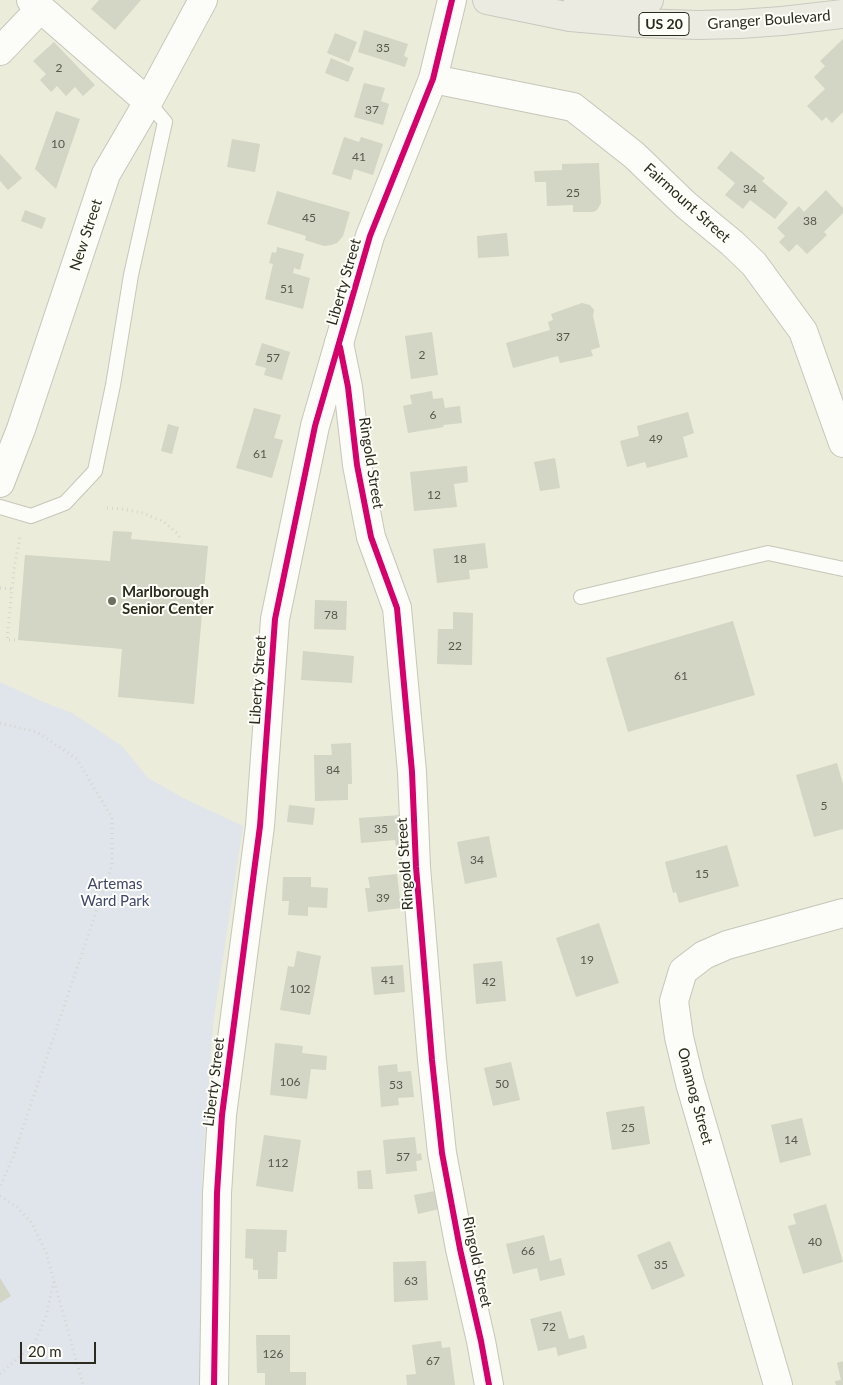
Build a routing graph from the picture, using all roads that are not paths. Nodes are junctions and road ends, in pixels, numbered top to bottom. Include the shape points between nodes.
1 (203, 0) edge
2 (452, 0) edge
3 (487, 0) edge
4 (558, 0) edge
5 (649, 0) edge
6 (36, 5) edge
7 (843, 14) edge
8 (0, 50) edge
9 (433, 79) junction
10 (148, 102) junction
11 (339, 343) junction
12 (843, 443) edge
13 (0, 483) edge
14 (0, 507) edge
15 (843, 569) edge
16 (581, 597) dead end
17 (843, 913) edge
18 (214, 1385) edge
19 (489, 1385) edge
20 (778, 1385) edge

1 - 10 street, New Street
2 - 9 street, Liberty Street
3 - 7 main road, Granger Boulevard / US 20 via 570,17 639,24 740,24
4 - 5 main road, US 20 via 599,3
6 - 8 street
6 - 10 street
9 - 11 street, Liberty Street via 370,236
9 - 12 street, Fairmount Street via 573,107 634,154 754,264 803,332
10 - 13 street, New Street via 106,174
10 - 14 lane via 165,122 131,275 95,471 66,503 31,516
11 - 18 street, Liberty Street via 315,426 275,619 260,826 222,1114 217,1193
11 - 19 street, Ringold Street via 371,537 397,608 442,1153
15 - 16 lane via 768,553
17 - 20 street, Onamog Street via 727,945 704,955 683,971 674,1001 690,1083

